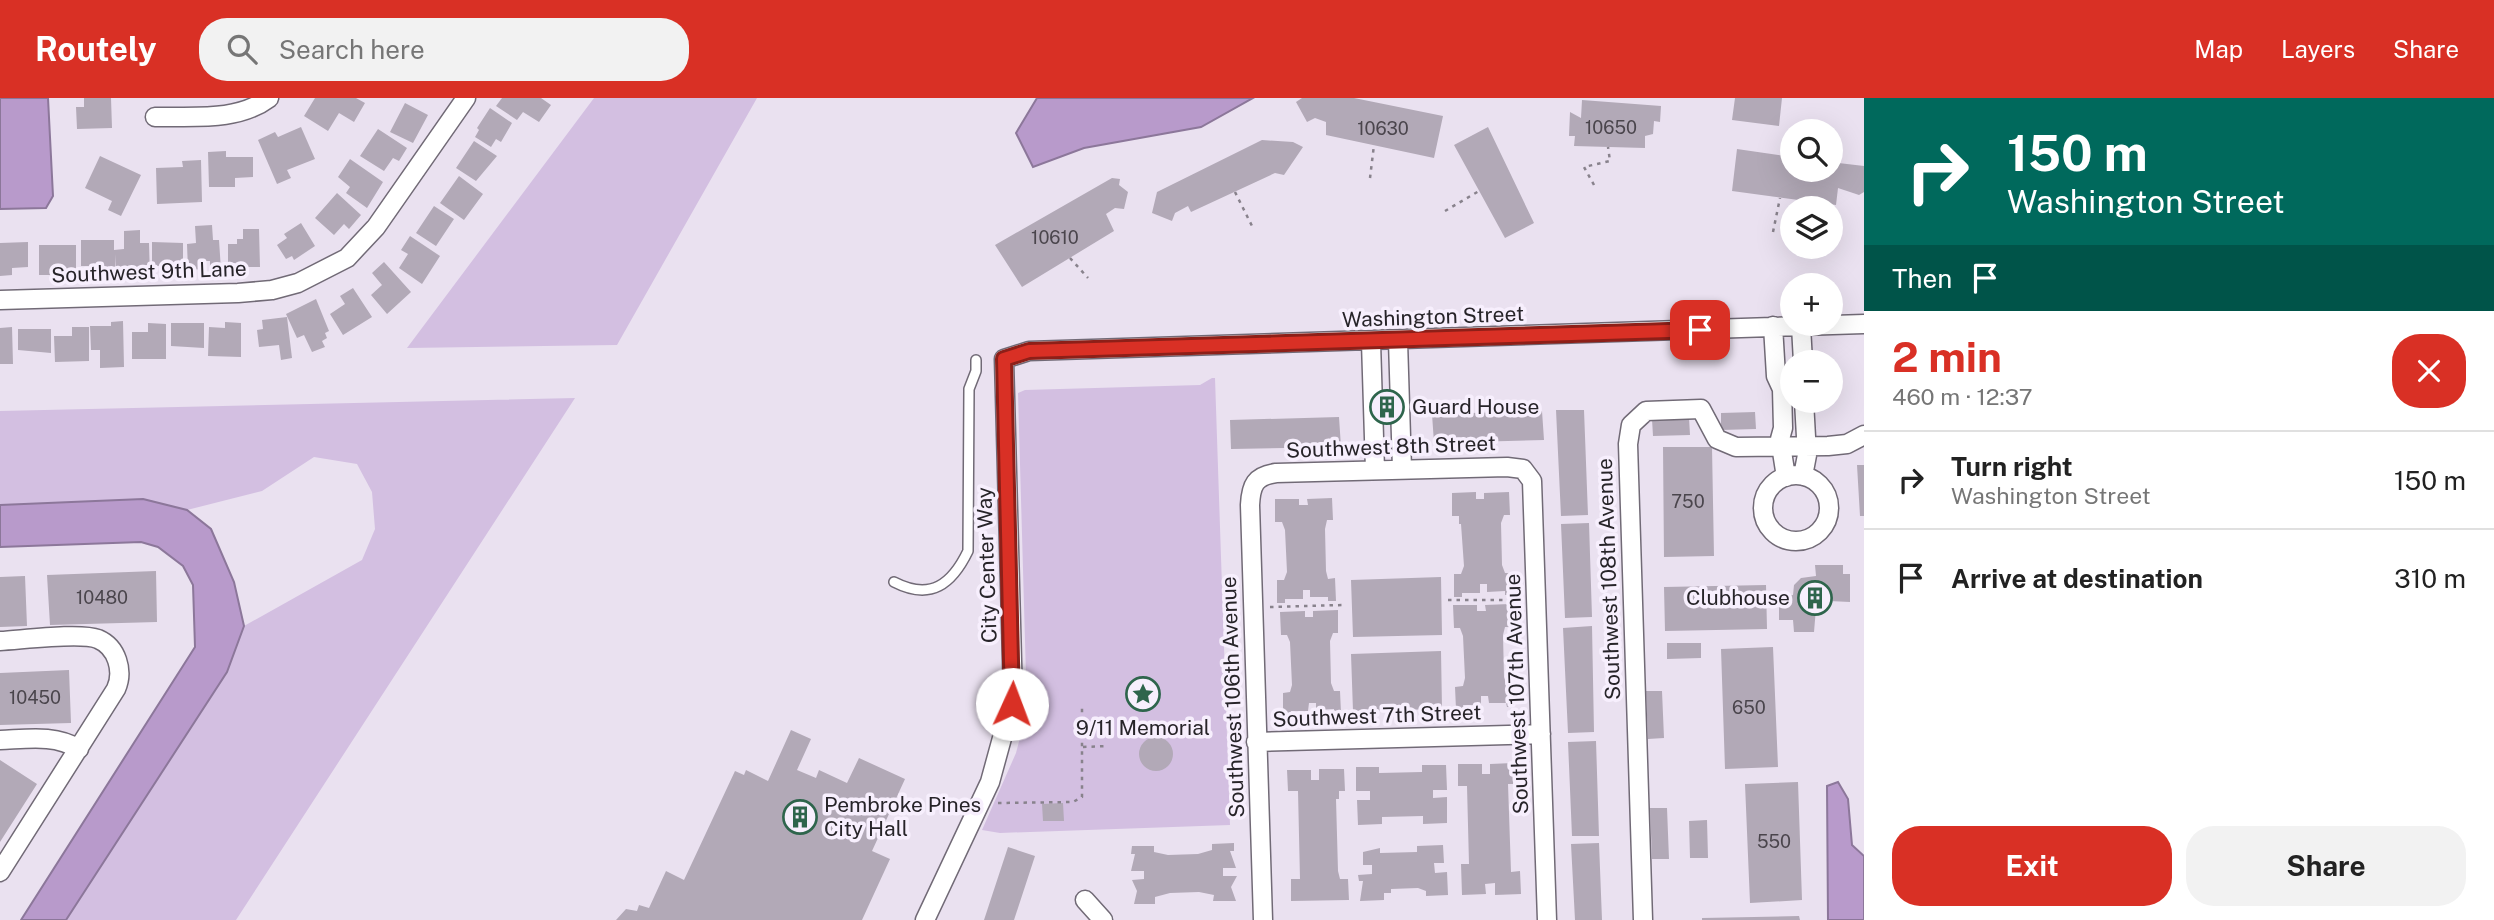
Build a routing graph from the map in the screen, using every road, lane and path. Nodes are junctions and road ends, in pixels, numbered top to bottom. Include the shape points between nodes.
1 (269, 98) edge
2 (466, 98) edge
3 (155, 117) dead end
4 (1374, 145) dead end
5 (1608, 147) dead end
6 (1370, 178) dead end
7 (1594, 185) dead end
8 (1479, 191) dead end
9 (1235, 192) dead end
10 (1780, 198) dead end
11 (1445, 211) dead end
12 (1252, 226) dead end
13 (1773, 232) dead end
14 (1070, 258) dead end
15 (1088, 278) dead end
16 (0, 300) edge
17 (1864, 324) edge
18 (1843, 325) edge
19 (1773, 326) junction
20 (1780, 326) edge
21 (1398, 341) junction
22 (1371, 342) junction
23 (1004, 359) joint
24 (976, 360) dead end
25 (1780, 364) edge
26 (1780, 387) edge
27 (1800, 413) edge
28 (1374, 420) junction
29 (1400, 420) junction
30 (1864, 435) edge
31 (1790, 445) junction
32 (1402, 468) junction
33 (1523, 469) joint
34 (1375, 470) junction
35 (1260, 476) joint
36 (894, 582) dead end
37 (1448, 600) dead end
38 (1536, 600) junction
39 (1343, 605) dead end
40 (1253, 607) junction
41 (0, 641) edge
42 (1082, 707) dead end
43 (1541, 734) junction
44 (0, 740) edge
45 (1256, 742) junction
46 (1107, 746) dead end
47 (1083, 747) junction
48 (79, 748) junction
49 (992, 803) dead end
50 (0, 872) edge
51 (1084, 901) dead end
52 (925, 920) edge
53 (1103, 920) edge
54 (1263, 920) edge
55 (1547, 920) edge
56 (1643, 920) edge

1 - 3 street via 234,114
2 - 16 street, Southwest 9th Lane via 369,235 347,258 298,282 238,293
4 - 6 path
5 - 7 path via 1609,160 1584,167
8 - 11 path
9 - 12 path
10 - 13 path
14 - 15 path
17 - 18 street, Washington Street
19 - 20 street, Washington Street
19 - 21 street, Washington Street
19 - 25 street
21 - 22 street, Washington Street
21 - 29 street
22 - 23 street, Washington Street via 1029,351
22 - 28 street
23 - 52 street, City Center Way via 1013,698 990,782
24 - 36 lane via 969,389 968,551 958,570 939,587 920,590
26 - 31 street via 1771,390 1772,429
27 - 31 street
28 - 29 street
28 - 34 street
29 - 32 street
30 - 31 street via 1847,444
31 - 31 street via 1794,476
31 - 56 street, Southwest 108th Avenue via 1746,448 1727,444 1717,439 1701,409 1692,407 1646,411 1631,425
32 - 33 street, Southwest 8th Street
32 - 34 street, Southwest 8th Street
33 - 38 street, Southwest 107th Avenue via 1532,481
34 - 35 street, Southwest 8th Street
35 - 40 street, Southwest 106th Avenue via 1251,489
37 - 38 path
38 - 43 street, Southwest 107th Avenue
39 - 40 path
40 - 45 street, Southwest 106th Avenue
41 - 48 street via 90,637 106,644 120,673 116,689
42 - 47 path
43 - 45 street, Southwest 7th Street
43 - 55 street, Southwest 107th Avenue
44 - 48 street via 48,739
45 - 54 street, Southwest 106th Avenue
46 - 47 path
47 - 49 path via 1084,792 1079,799
48 - 50 street
51 - 53 street

